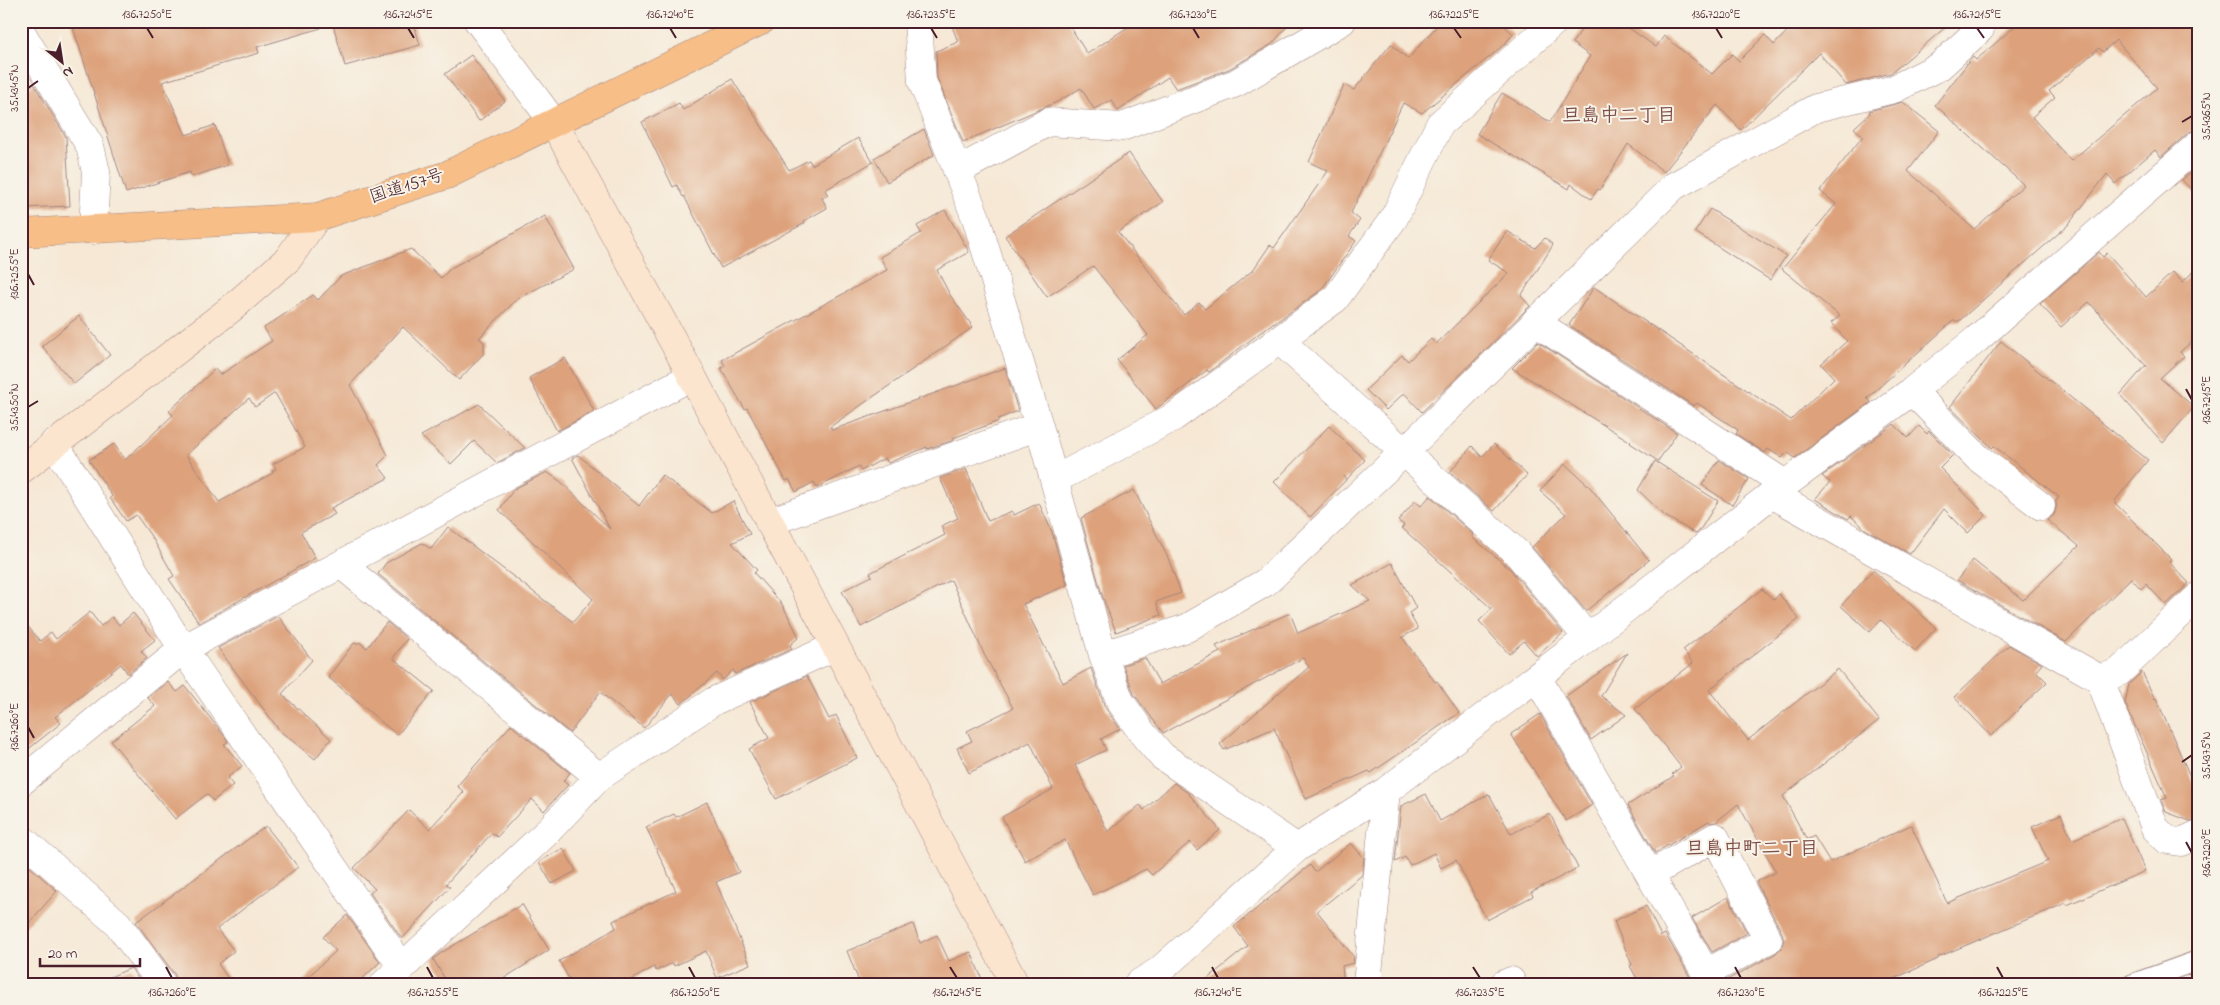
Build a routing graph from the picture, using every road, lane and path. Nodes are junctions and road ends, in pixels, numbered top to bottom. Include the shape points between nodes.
1 (478, 21) edge
2 (761, 21) edge
3 (918, 21) edge
4 (1342, 21) edge
5 (1555, 21) edge
6 (1980, 24) edge
7 (21, 32) edge
8 (554, 123) junction
9 (2199, 144) edge
10 (958, 171) junction
11 (317, 217) junction
12 (93, 230) junction
13 (21, 234) edge
14 (1535, 322) junction
15 (1279, 340) junction
16 (692, 376) junction
17 (1912, 391) junction
18 (1038, 426) junction
19 (54, 443) junction
20 (1403, 453) junction
21 (21, 470) edge
22 (1054, 480) junction
23 (1778, 489) junction
24 (2042, 506) dead end
25 (769, 522) junction
26 (342, 565) junction
27 (2199, 596) edge
28 (1588, 638) junction
29 (834, 647) junction
30 (183, 649) junction
31 (1103, 656) junction
32 (1537, 677) junction
33 (2100, 678) junction
34 (599, 777) junction
35 (21, 782) edge
36 (1386, 790) junction
37 (2199, 834) edge
38 (21, 838) edge
39 (1297, 848) junction
40 (1651, 874) junction
41 (2199, 960) edge
42 (393, 975) edge
43 (1709, 979) edge
44 (162, 984) edge
45 (1015, 984) edge
46 (1138, 984) edge
47 (1367, 984) edge
48 (1504, 984) edge
49 (1512, 984) edge
50 (2132, 984) edge

1 - 8 street
2 - 8 highway, 国道157号
3 - 10 street via 922,81
4 - 10 street via 1236,83 1122,127 1048,122
5 - 15 street via 1440,124 1394,218 1335,299
6 - 14 street via 1940,66 1894,89 1816,108 1674,186
7 - 12 street via 90,146 96,172
8 - 11 highway, 国道157号 via 447,175
8 - 16 street
9 - 17 street via 1977,339
10 - 18 street via 976,218
11 - 12 highway, 国道157号
11 - 19 street via 288,259 232,308
12 - 13 highway, 国道157号
14 - 20 street
14 - 23 street
15 - 20 street
15 - 22 street via 1174,417
16 - 25 street
16 - 26 street
17 - 23 street
17 - 24 street via 1977,458
18 - 22 street
18 - 25 street
19 - 21 street
19 - 30 street
20 - 28 street via 1517,553
20 - 31 street via 1266,582 1187,628
22 - 31 street
23 - 28 street
23 - 33 street
25 - 29 street
26 - 30 street
26 - 34 street
27 - 33 street via 2120,672
28 - 32 street
29 - 34 street via 714,701
29 - 45 street
30 - 35 street
30 - 42 street
31 - 39 street via 1120,701 1162,756
32 - 36 street
32 - 40 street
33 - 37 street via 2155,828 2167,840 2181,842
34 - 42 street via 544,835
36 - 39 street
36 - 47 street
38 - 44 street via 118,924
39 - 46 street via 1159,971
40 - 43 street
40 - 43 street via 1715,838 1768,940
41 - 50 lane
48 - 49 street

